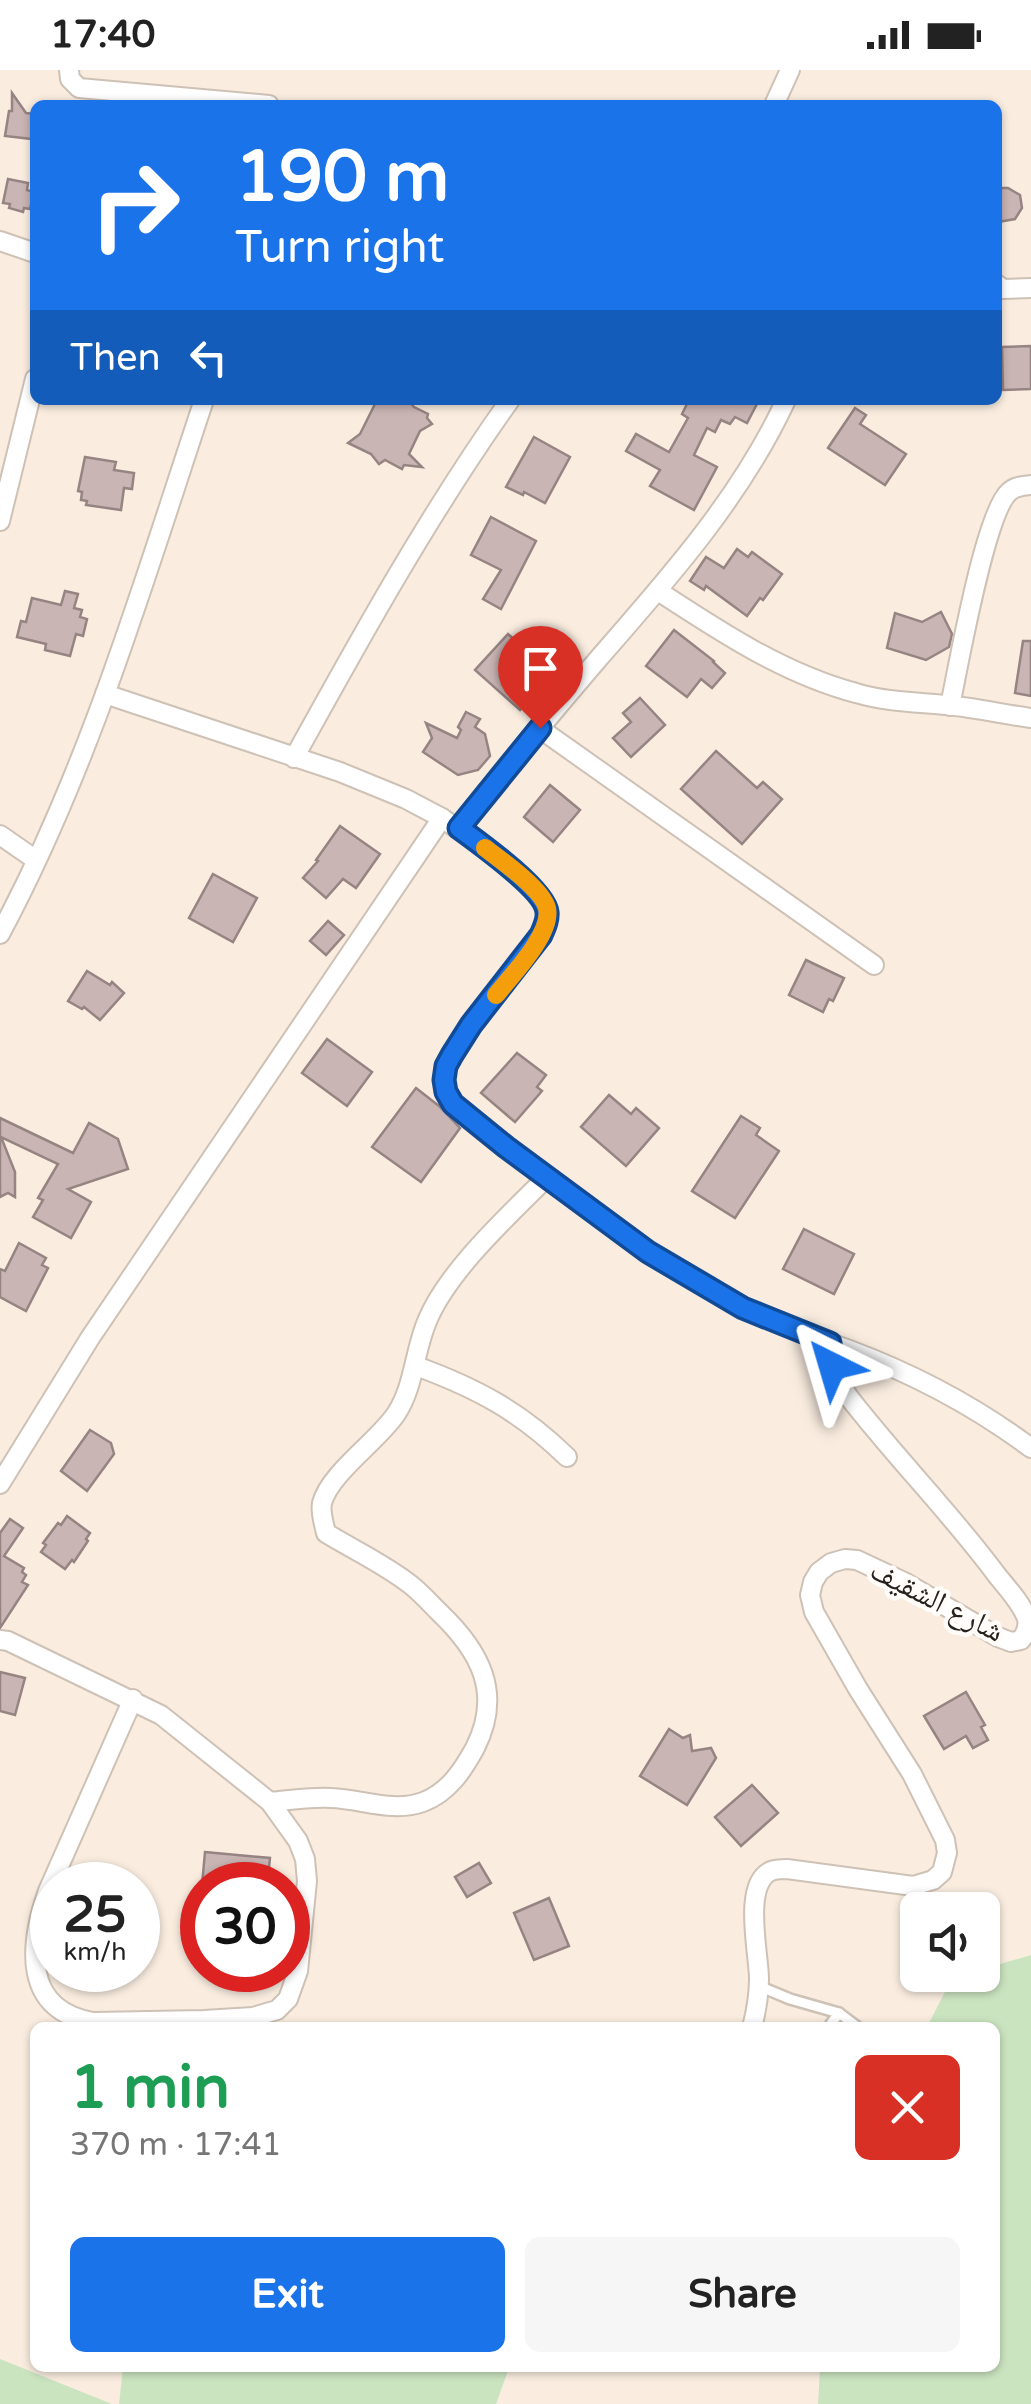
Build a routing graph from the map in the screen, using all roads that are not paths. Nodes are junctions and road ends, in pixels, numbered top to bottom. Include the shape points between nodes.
1 (69, 70) edge
2 (790, 70) edge
3 (213, 100) edge
4 (776, 100) edge
5 (0, 241) edge
6 (30, 251) edge
7 (1002, 288) edge
8 (1031, 288) edge
9 (30, 399) edge
10 (202, 405) edge
11 (507, 405) edge
12 (784, 405) edge
13 (1031, 485) edge
14 (0, 521) edge
15 (658, 591) junction
16 (104, 694) junction
17 (950, 706) junction
18 (1031, 718) edge
19 (540, 728) junction
20 (294, 758) junction
21 (442, 818) junction
22 (459, 828) junction
23 (0, 835) edge
24 (36, 860) junction
25 (0, 934) edge
26 (874, 965) dead end
27 (546, 1178) junction
28 (830, 1343) junction
29 (416, 1366) junction
30 (1031, 1448) edge
31 (567, 1457) dead end
32 (0, 1484) edge
33 (0, 1640) edge
34 (132, 1699) junction
35 (270, 1802) junction
36 (759, 1986) junction
37 (839, 2013) junction
38 (753, 2022) edge
39 (832, 2022) edge
40 (851, 2022) edge

1 - 3 street via 80,88
2 - 4 street
5 - 6 street
7 - 8 street
9 - 14 street
10 - 16 street
11 - 20 street via 406,561
12 - 15 street via 749,469
13 - 17 street via 1002,501
15 - 17 street via 715,628 833,686 892,702
15 - 19 street
16 - 20 street
16 - 24 street
17 - 18 street
19 - 22 street
19 - 26 street
20 - 21 street via 406,798
21 - 22 street
21 - 32 street via 90,1338
22 - 27 street via 538,893 548,911 541,935 452,1055 446,1092
23 - 24 street
24 - 25 street
27 - 28 street via 676,1270 743,1308
27 - 29 street via 448,1285 429,1316
28 - 30 street via 972,1406
28 - 36 street, شارع الشقيف via 832,1366 848,1396 986,1560 1028,1626 1022,1640 998,1637 857,1560 819,1572 810,1594 814,1612 939,1826 945,1865 933,1880 913,1886 771,1871 762,1879 754,1912
29 - 31 street via 493,1398
29 - 35 street via 395,1415 331,1484 322,1517 326,1533 411,1585 459,1631 487,1684 480,1737 444,1790 422,1802
33 - 34 street
34 - 35 street via 162,1715
34 - 35 street via 38,1918 37,1979 58,2009 94,2022 204,2020 277,2010 298,1971 306,1881 298,1841
36 - 37 lane
36 - 38 street, شارع الشقيف
37 - 39 lane
37 - 40 lane

